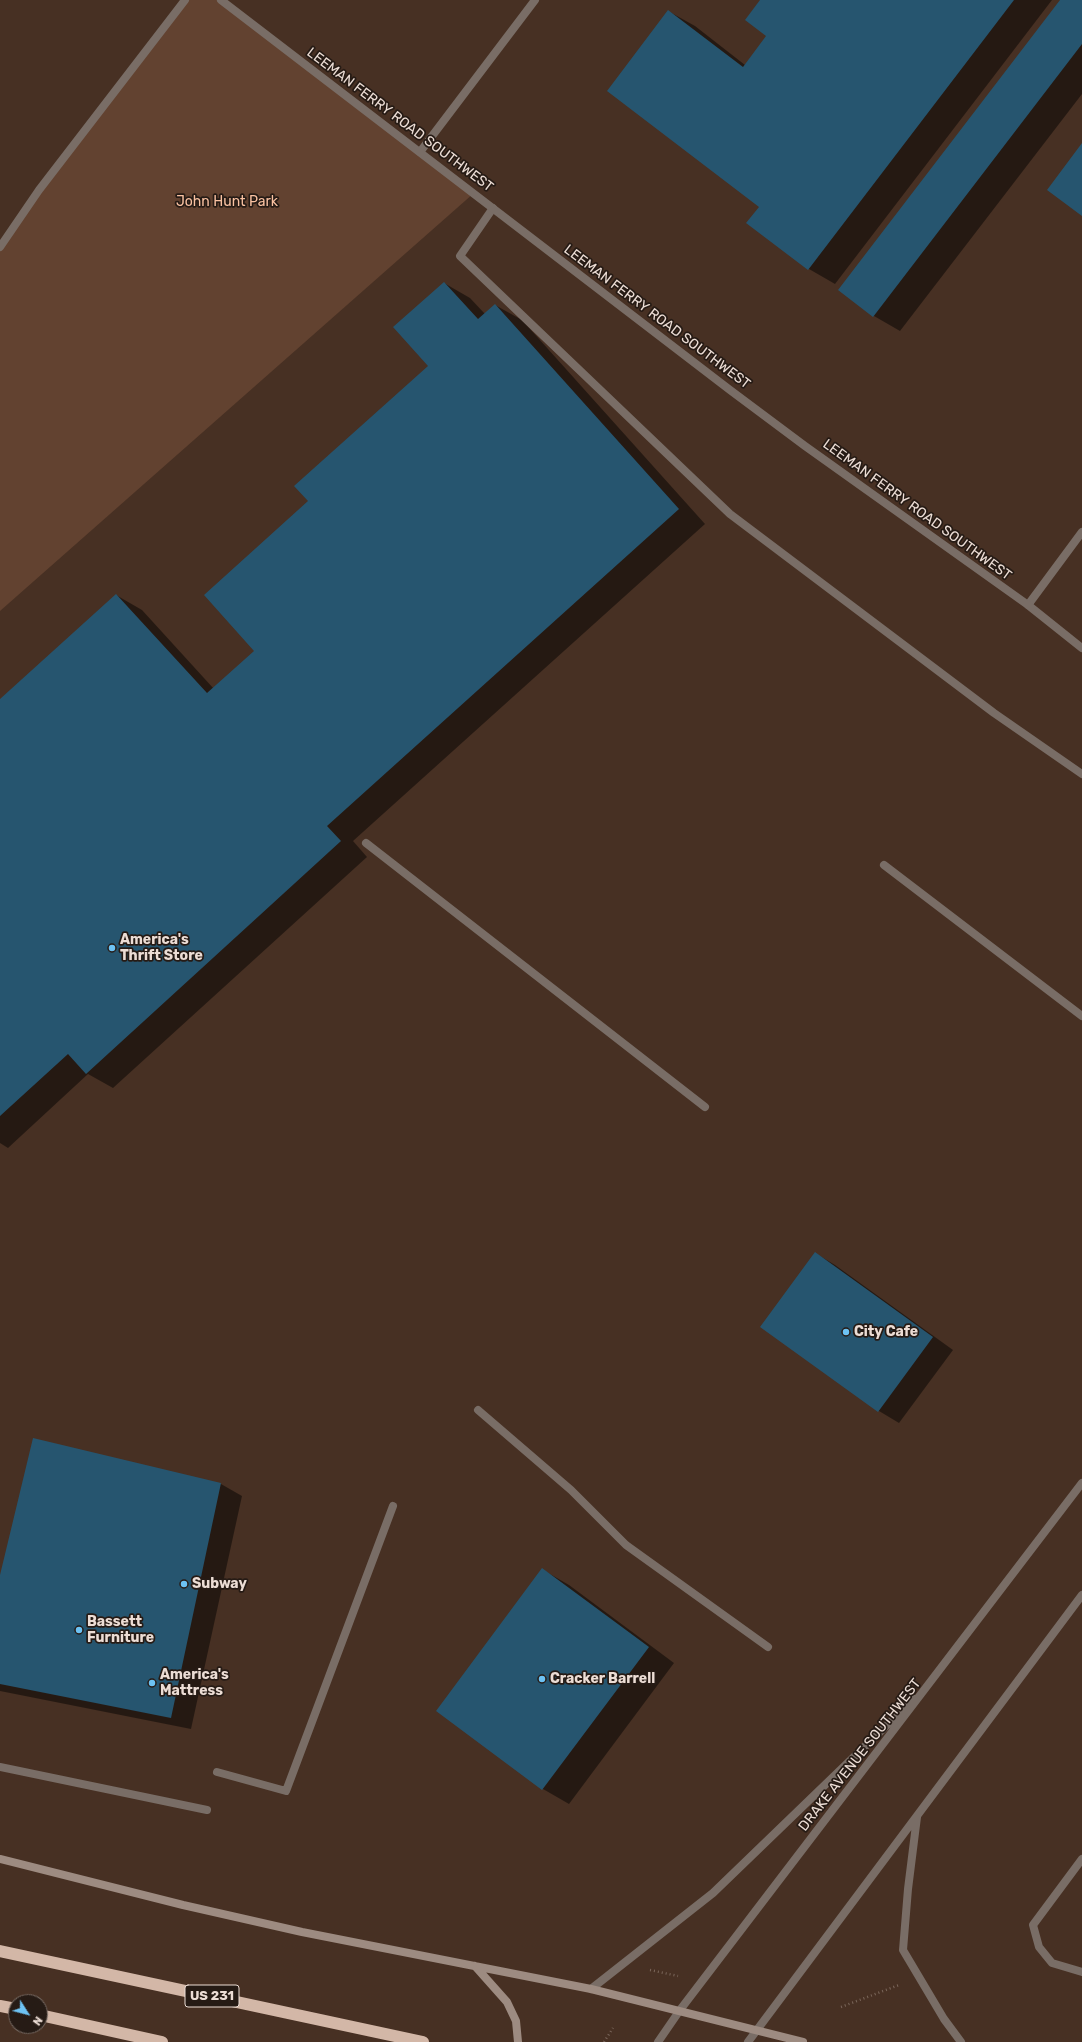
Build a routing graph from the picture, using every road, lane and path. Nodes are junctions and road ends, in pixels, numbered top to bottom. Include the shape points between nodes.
1 (186, 0) edge
2 (221, 0) edge
3 (535, 0) edge
4 (420, 152) junction
5 (493, 208) junction
6 (0, 247) edge
7 (1082, 532) edge
8 (1028, 605) junction
9 (1082, 648) edge
10 (1082, 774) edge
11 (366, 843) dead end
12 (884, 865) dead end
13 (1082, 1016) edge
14 (705, 1107) dead end
15 (478, 1410) dead end
16 (1082, 1484) edge
17 (393, 1506) dead end
18 (1082, 1596) edge
19 (768, 1647) dead end
20 (935, 1679) junction
21 (0, 1767) edge
22 (217, 1772) dead end
23 (208, 1810) dead end
24 (918, 1815) junction
25 (0, 1859) edge
26 (1082, 1859) edge
27 (0, 1951) edge
28 (475, 1966) junction
29 (648, 1969) dead end
30 (1082, 1972) edge
31 (684, 1977) dead end
32 (900, 1984) dead end
33 (591, 1989) junction
34 (841, 2007) dead end
35 (680, 2010) junction
36 (48, 2017) edge
37 (613, 2028) dead end
38 (757, 2030) junction
39 (162, 2042) edge
40 (423, 2042) edge
41 (518, 2042) edge
42 (604, 2042) edge
43 (658, 2042) edge
44 (748, 2042) edge
45 (803, 2042) edge
46 (961, 2042) edge

1 - 6 street via 39,190
2 - 4 street, LEEMAN FERRY ROAD SOUTHWEST
3 - 4 street
4 - 5 street, LEEMAN FERRY ROAD SOUTHWEST
5 - 8 street, LEEMAN FERRY ROAD SOUTHWEST via 805,446
5 - 10 street via 460,256 730,514 994,713
7 - 8 street
8 - 9 street, LEEMAN FERRY ROAD SOUTHWEST
11 - 14 street
12 - 13 street
15 - 19 street via 571,1490 626,1545
16 - 20 street, DRAKE AVENUE SOUTHWEST
17 - 22 street via 286,1791
18 - 24 street
20 - 33 street via 713,1893
20 - 35 street, DRAKE AVENUE SOUTHWEST
21 - 23 street
24 - 38 street
24 - 46 street via 903,1950 944,2019
25 - 28 main road via 198,1909
26 - 30 street via 1033,1925 1039,1947 1052,1963
27 - 40 highway, US 231
28 - 33 main road
28 - 41 main road via 507,2002 516,2021
29 - 31 path
32 - 34 path
33 - 35 main road
35 - 38 main road
35 - 43 street, DRAKE AVENUE SOUTHWEST
36 - 39 highway
37 - 42 path
38 - 44 street
38 - 45 main road

